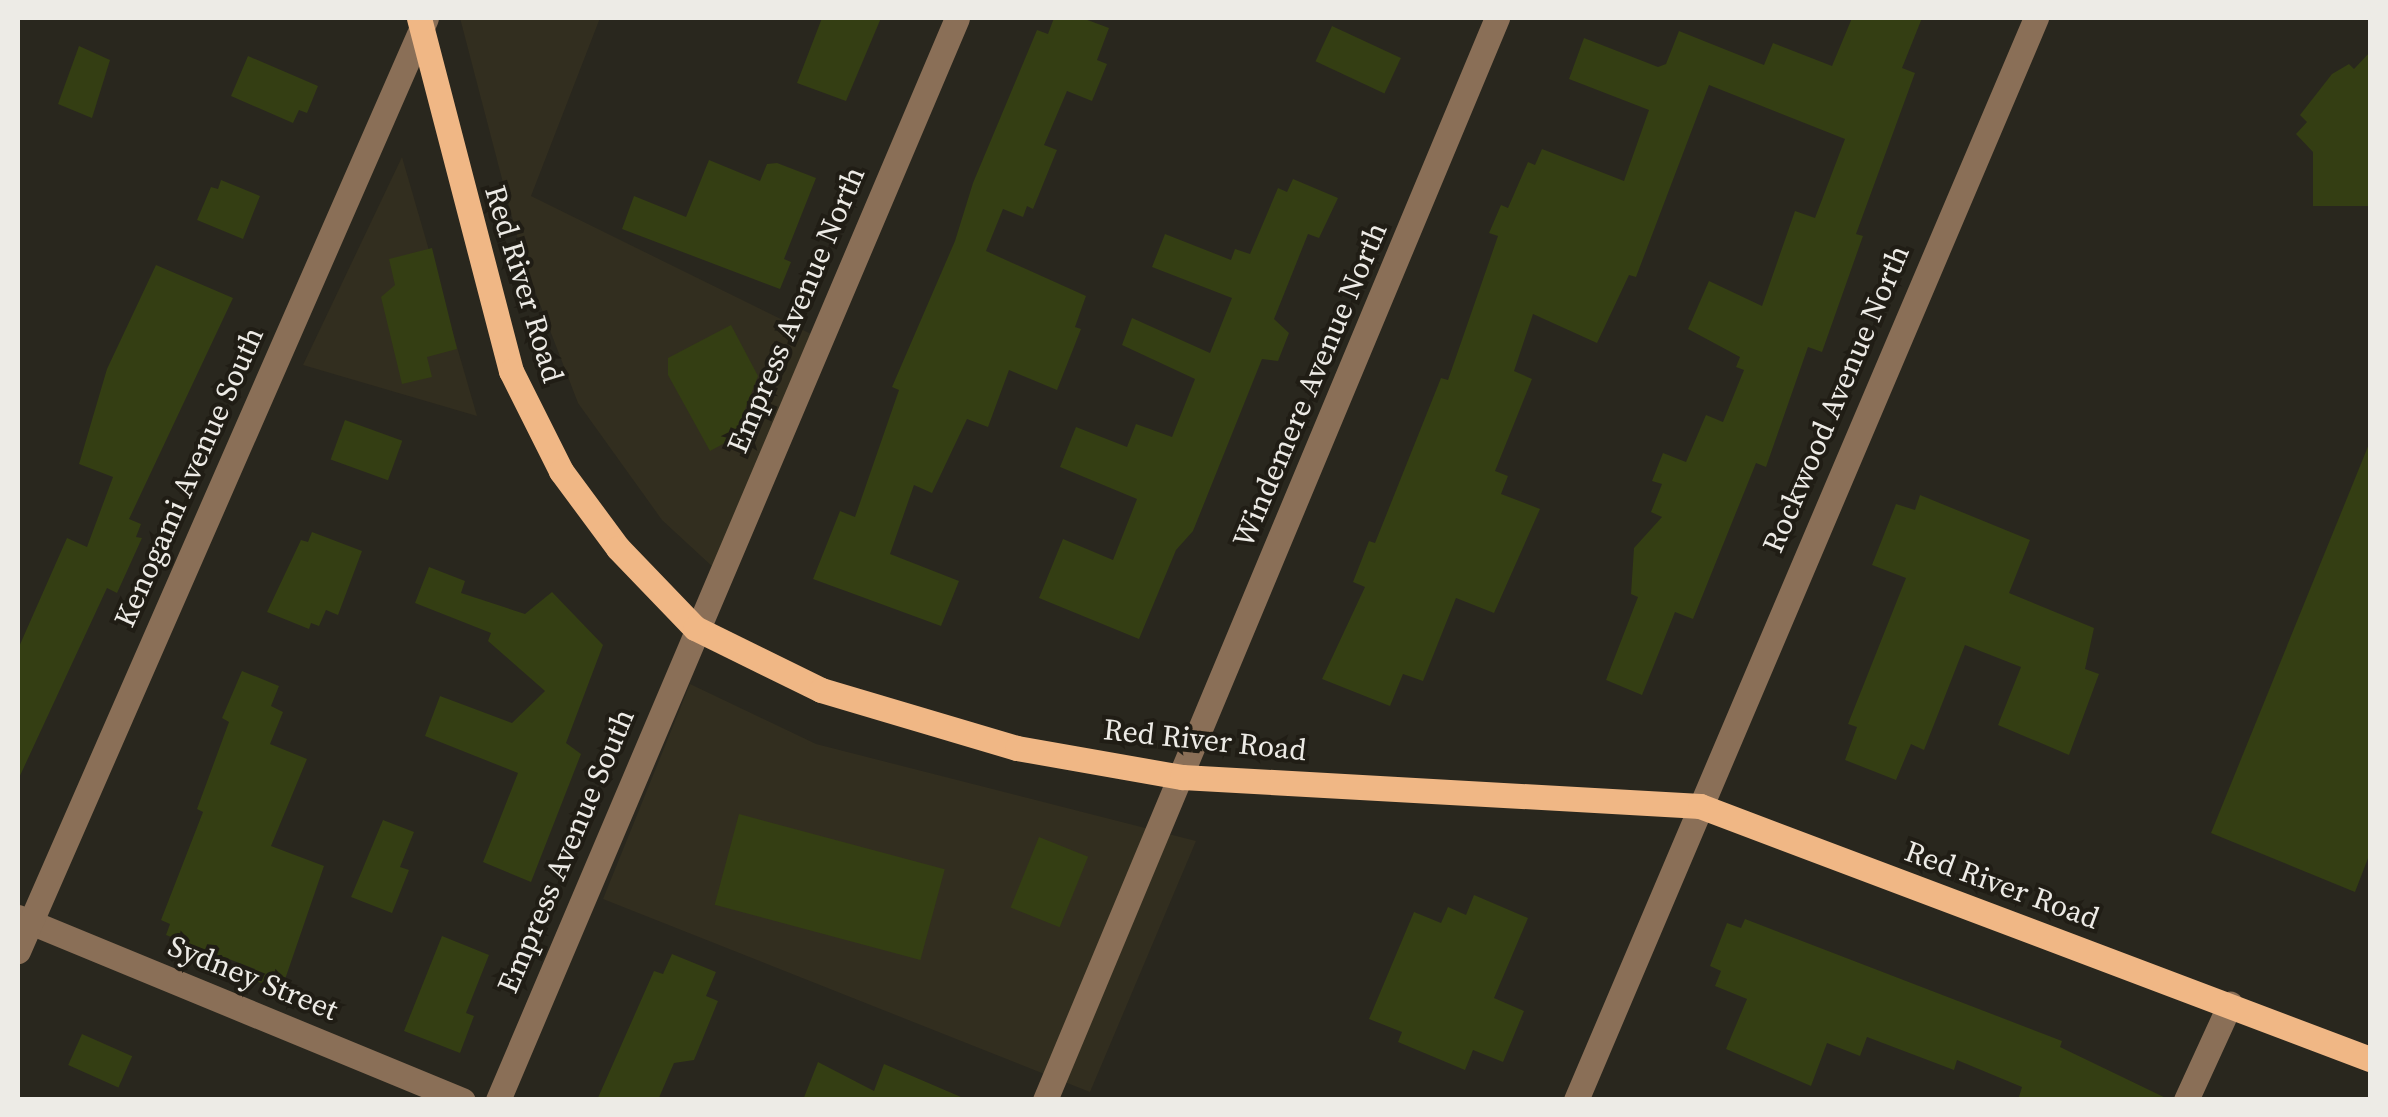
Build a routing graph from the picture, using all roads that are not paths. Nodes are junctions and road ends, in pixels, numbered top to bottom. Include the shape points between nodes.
1 (957, 18) edge
2 (1497, 18) edge
3 (2036, 18) edge
4 (422, 21) edge
5 (695, 628) junction
6 (1182, 777) junction
7 (1700, 806) junction
8 (24, 919) edge
9 (18, 951) edge
10 (2230, 1004) junction
11 (2370, 1059) edge
12 (463, 1100) edge
13 (498, 1100) edge
14 (1044, 1100) edge
15 (1576, 1100) edge
16 (2186, 1100) edge

1 - 5 street, Empress Avenue North
2 - 6 street, Windemere Avenue North
3 - 7 street, Rockwood Avenue North
4 - 5 main road, Red River Road via 511,371 561,471 618,548
4 - 8 street, Kenogami Avenue South
5 - 6 main road, Red River Road via 821,690 910,722
5 - 13 street, Empress Avenue South
6 - 7 main road, Red River Road
6 - 14 street, Windemere Avenue North
7 - 10 main road, Red River Road
7 - 15 street, Rockwood Avenue North
8 - 9 street, Kenogami Avenue South
8 - 12 street, Sydney Street
10 - 11 main road, Red River Road
10 - 16 street

